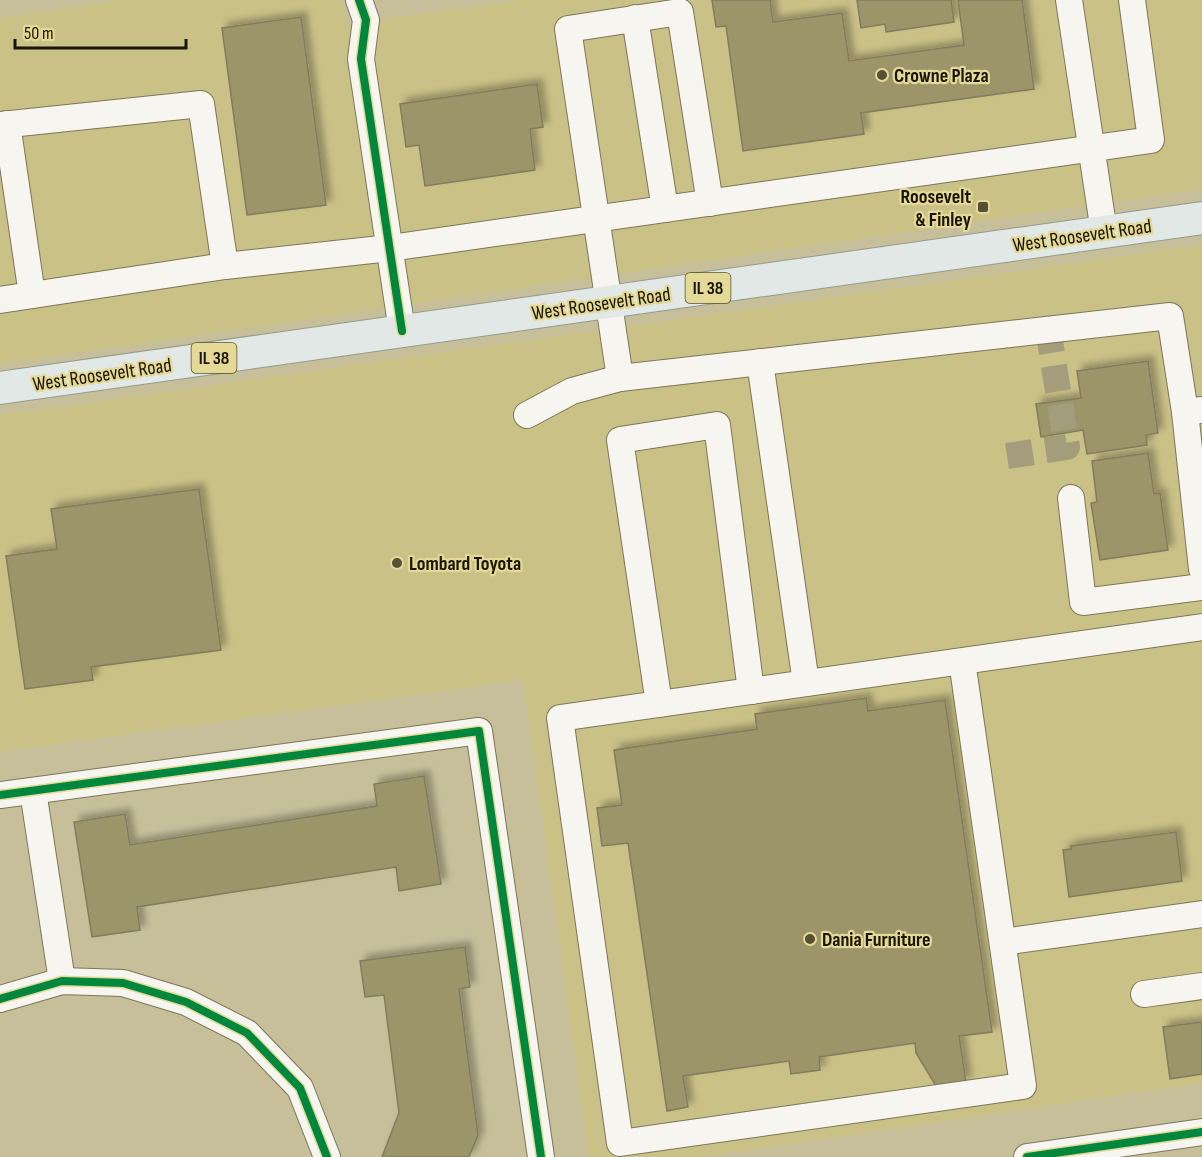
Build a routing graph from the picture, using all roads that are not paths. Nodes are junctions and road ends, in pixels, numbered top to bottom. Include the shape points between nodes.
1 (359, 0) edge
2 (1070, 0) edge
3 (1132, 0) edge
4 (635, 18) junction
5 (4, 124) edge
6 (1091, 148) junction
7 (710, 203) junction
8 (665, 209) junction
9 (597, 218) junction
10 (1202, 218) edge
11 (1104, 232) junction
12 (390, 248) junction
13 (225, 266) junction
14 (32, 295) junction
15 (0, 300) edge
16 (609, 302) junction
17 (402, 331) junction
18 (760, 362) junction
19 (620, 378) junction
20 (0, 388) edge
21 (1193, 411) edge
22 (527, 415) dead end
23 (1071, 498) dead end
24 (1202, 569) edge
25 (1202, 587) edge
26 (1202, 627) edge
27 (962, 661) junction
28 (806, 683) junction
29 (752, 691) junction
30 (659, 704) junction
31 (33, 790) junction
32 (0, 795) edge
33 (1202, 914) edge
34 (1003, 942) junction
35 (62, 981) junction
36 (1202, 986) edge
37 (1144, 994) dead end
38 (0, 999) edge
39 (1202, 1132) edge
40 (327, 1157) edge
41 (541, 1157) edge
42 (1027, 1157) edge

1 - 12 street via 366,20 361,59
2 - 6 street
3 - 6 street via 1151,140
4 - 7 street via 680,12
4 - 8 street
4 - 9 street via 568,29
5 - 13 street via 201,104
5 - 14 street
6 - 7 street
6 - 11 street
7 - 8 street
8 - 9 street
9 - 12 street
9 - 16 street
10 - 11 main road, West Roosevelt Road / IL 38
11 - 16 main road, West Roosevelt Road / IL 38
12 - 13 street
12 - 17 street
13 - 14 street
14 - 15 street
16 - 17 main road, West Roosevelt Road / IL 38
16 - 19 street
17 - 20 main road, West Roosevelt Road / IL 38
18 - 19 street
18 - 21 street via 1170,316
18 - 28 street
19 - 22 street via 572,391
21 - 24 street
23 - 25 street via 1083,602
26 - 27 street
27 - 28 street
27 - 34 street
28 - 29 street
29 - 30 street
29 - 30 street via 717,425 620,440
30 - 34 street via 560,718 620,1143 1023,1086
31 - 32 street
31 - 35 street
31 - 41 street via 479,731
33 - 34 street
35 - 38 street
35 - 40 street via 123,983 186,1002 247,1033 300,1088
36 - 37 street
39 - 42 street

